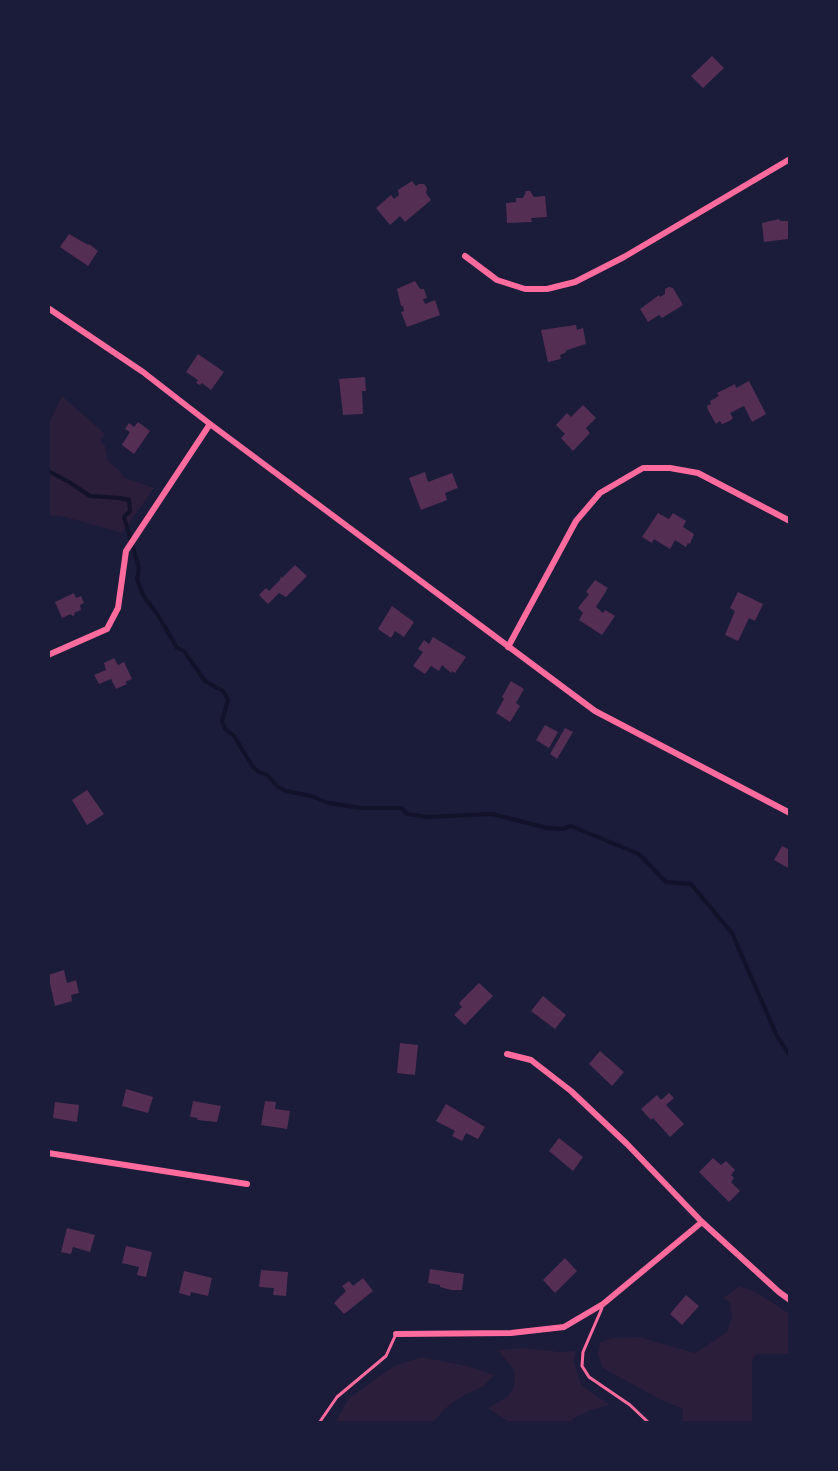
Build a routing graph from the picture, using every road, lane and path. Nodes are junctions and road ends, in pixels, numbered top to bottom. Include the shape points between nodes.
1 (790, 159) edge
2 (465, 256) dead end
3 (48, 308) edge
4 (210, 424) junction
5 (790, 521) edge
6 (508, 647) junction
7 (48, 655) edge
8 (790, 813) edge
9 (507, 1054) dead end
10 (48, 1153) edge
11 (247, 1184) dead end
12 (702, 1222) junction
13 (790, 1300) edge
14 (603, 1304) junction
15 (396, 1334) joint
16 (319, 1423) edge
17 (649, 1423) edge

1 - 2 street via 575,282 525,289 497,280
3 - 4 street
4 - 6 street
4 - 7 street via 126,551 118,608 107,629
5 - 6 street via 698,473 643,468 600,493 576,521
6 - 8 street via 595,711
9 - 12 street via 531,1060 571,1091
10 - 11 street
12 - 13 street
12 - 14 street
14 - 15 street via 564,1327
14 - 17 lane via 582,1366
15 - 16 lane via 386,1356 337,1397

